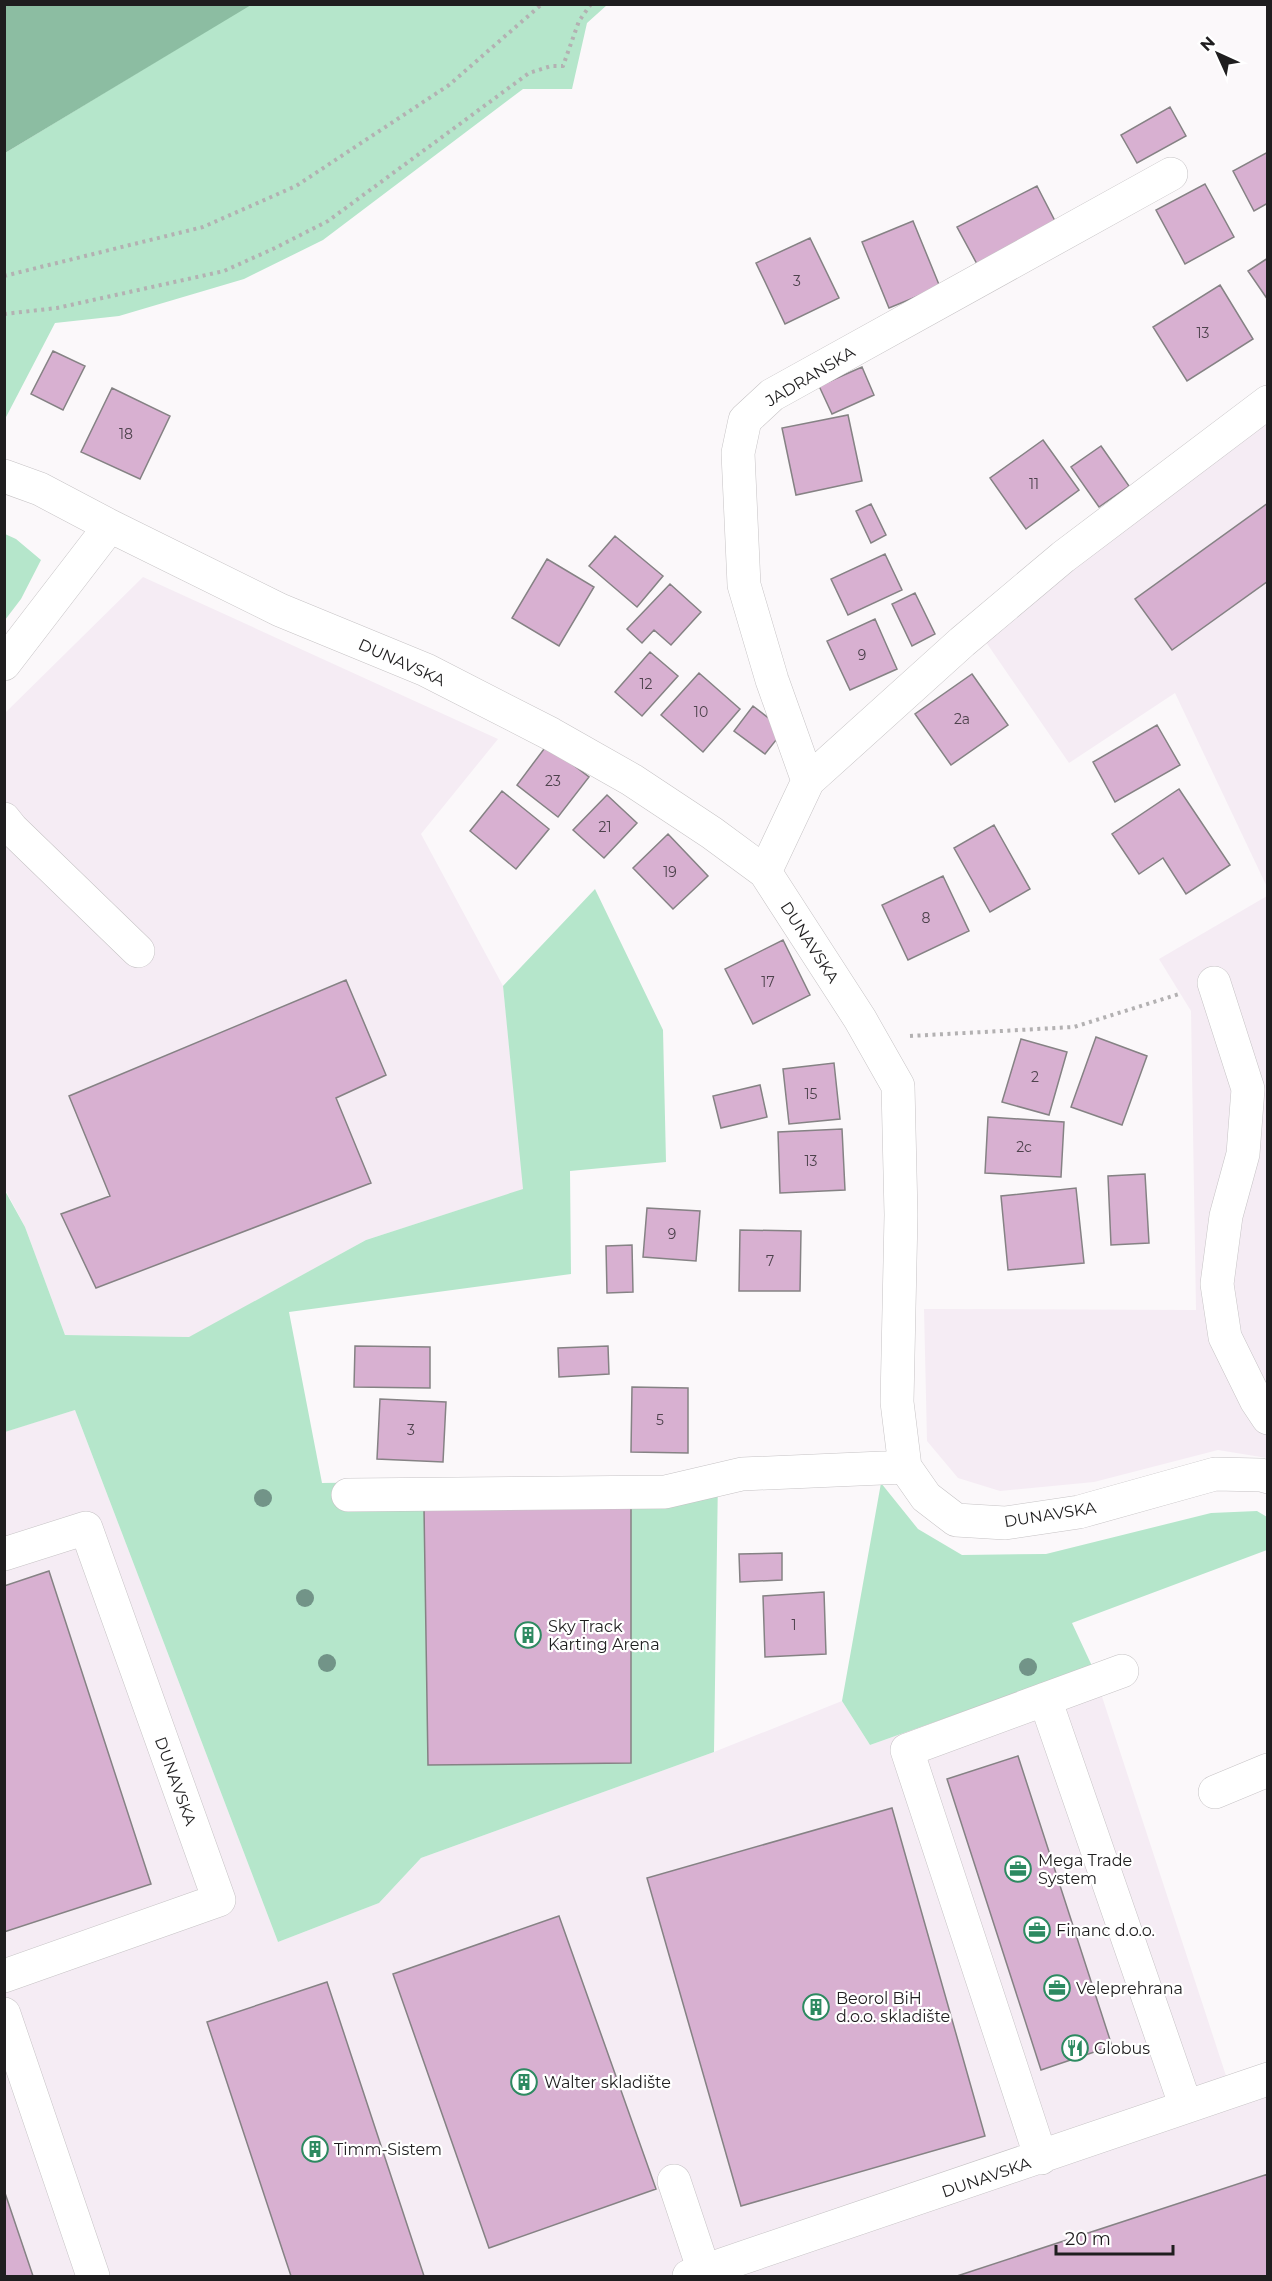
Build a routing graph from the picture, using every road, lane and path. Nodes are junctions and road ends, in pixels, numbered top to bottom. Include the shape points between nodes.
1 (542, 4) edge
2 (591, 4) edge
3 (1171, 174) dead end
4 (4, 276) edge
5 (4, 314) edge
6 (1268, 402) edge
7 (4, 476) edge
8 (110, 526) junction
9 (4, 664) edge
10 (808, 781) junction
11 (4, 819) edge
12 (765, 872) junction
13 (138, 951) dead end
14 (1214, 983) joint
15 (871, 1038) junction
16 (1268, 1418) edge
17 (905, 1467) junction
18 (1268, 1477) edge
19 (348, 1495) dead end
20 (4, 1554) edge
21 (1122, 1671) dead end
22 (1045, 1699) junction
23 (1268, 1770) edge
24 (1215, 1792) dead end
25 (4, 1976) edge
26 (4, 2014) edge
27 (1268, 2079) edge
28 (1186, 2107) junction
29 (1041, 2158) junction
30 (674, 2181) dead end
31 (696, 2274) edge
32 (93, 2277) edge

1 - 4 path via 449,85 296,186 202,226
2 - 5 path via 579,21 563,66 529,73 317,226 224,271 57,308
3 - 10 street, JADRANSKA via 772,395 745,420 738,453 744,585
6 - 10 street via 1063,557
7 - 8 street, DUNAVSKA via 40,489
8 - 9 street
8 - 12 street, DUNAVSKA via 280,610 426,670 551,734 632,780
10 - 12 street
11 - 13 street
12 - 15 street, DUNAVSKA
14 - 15 path via 1074,1027
14 - 16 street via 1248,1089 1243,1154 1226,1216 1217,1284 1225,1337
15 - 17 street, DUNAVSKA via 898,1086 901,1215 897,1402
17 - 18 street, DUNAVSKA via 926,1497 956,1520 1005,1523 1079,1512 1215,1474
17 - 19 street via 742,1474 665,1492
20 - 25 street, DUNAVSKA via 86,1528 219,1900
21 - 22 street
22 - 28 street
22 - 29 street via 907,1750
23 - 24 street
26 - 32 street
27 - 28 street, DUNAVSKA
28 - 29 street, DUNAVSKA
29 - 31 street, DUNAVSKA
30 - 31 street, DUNAVSKA

